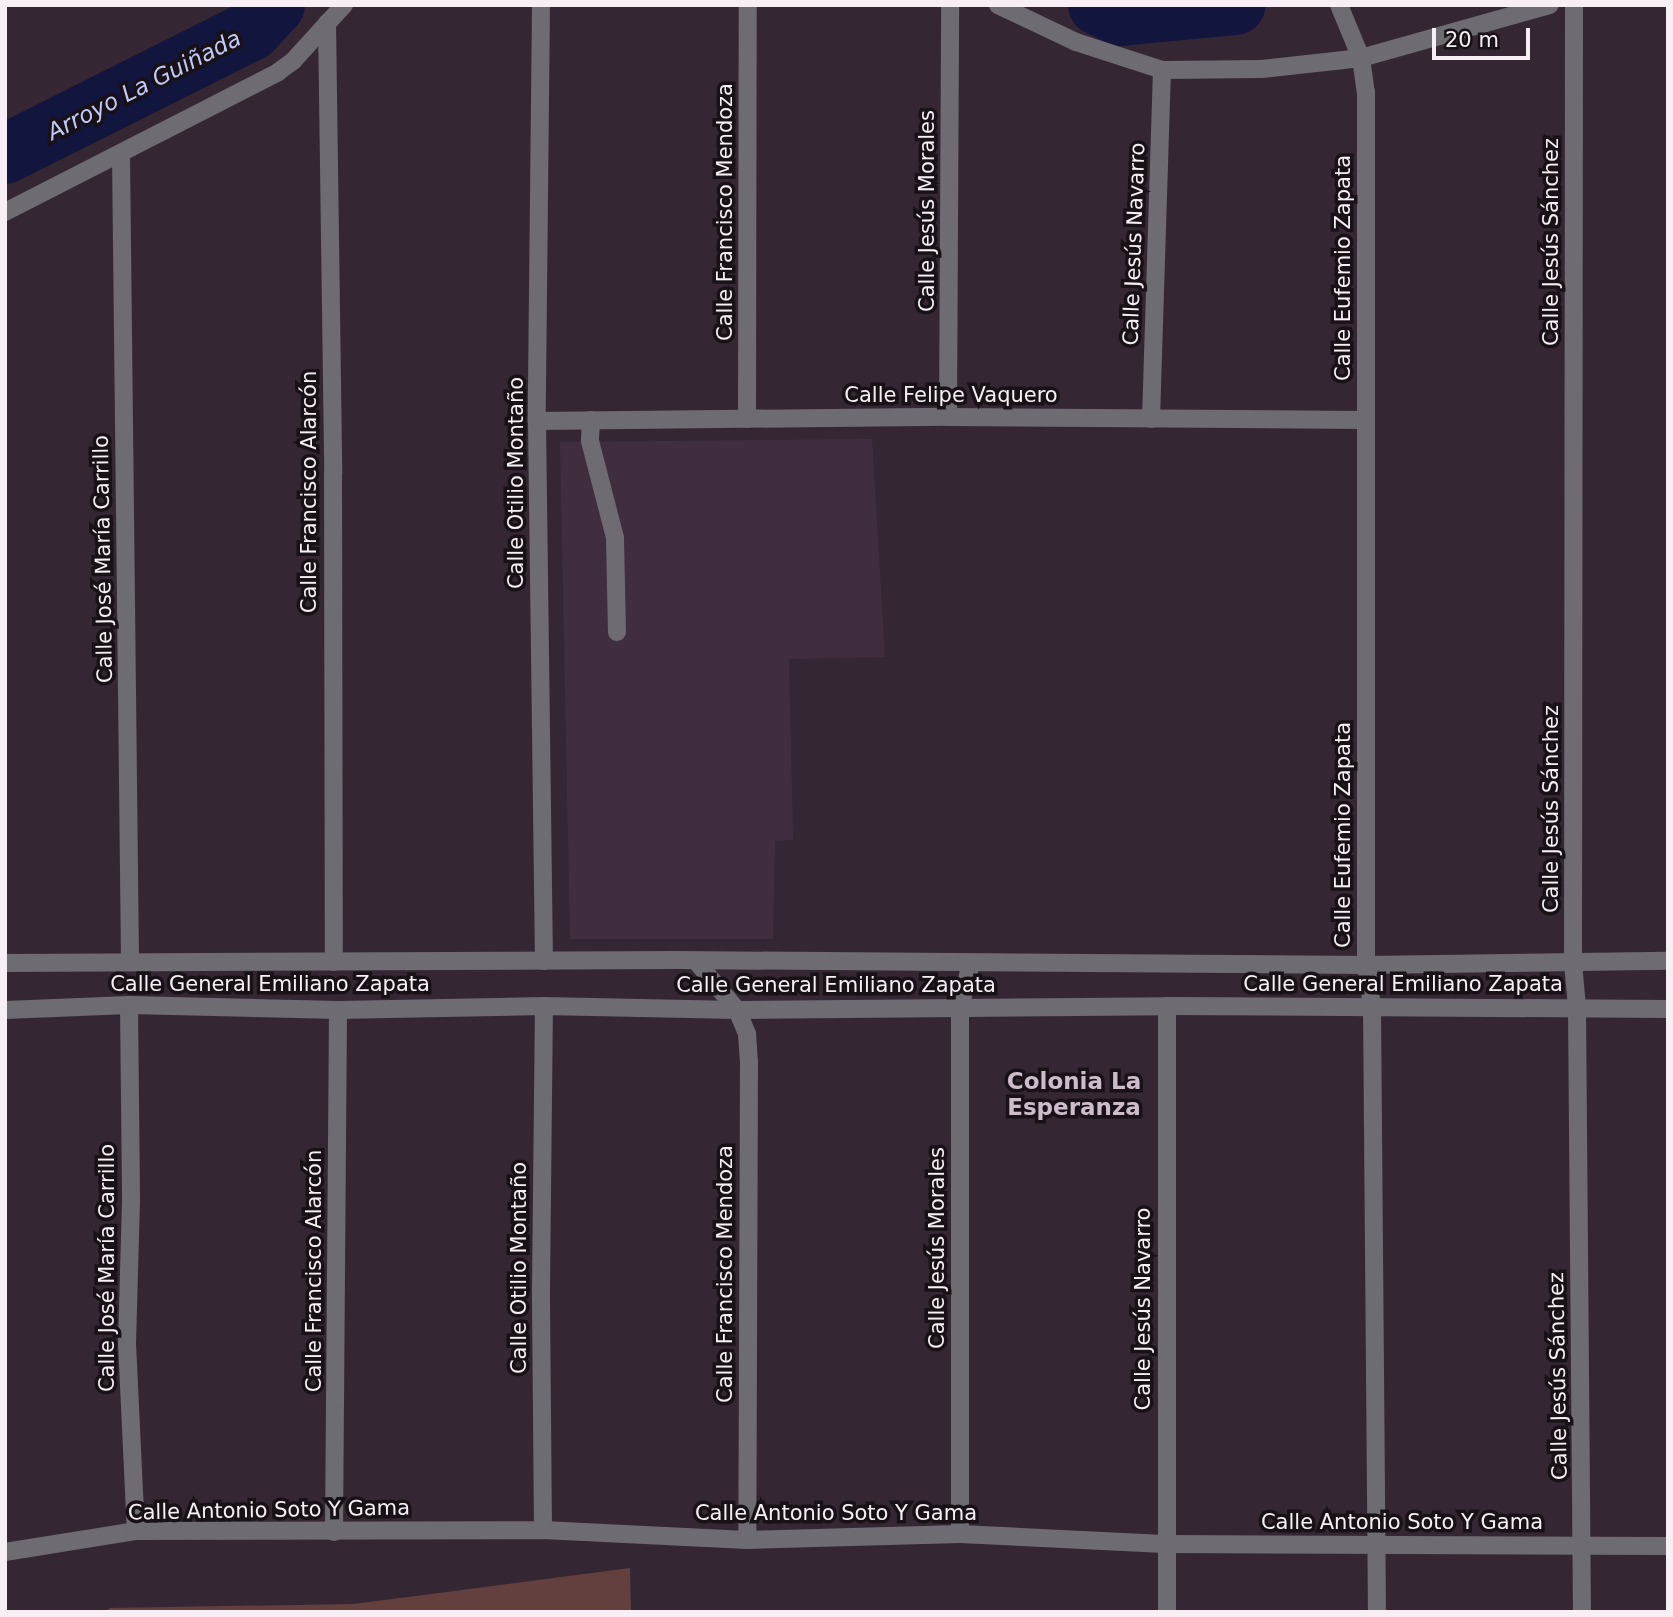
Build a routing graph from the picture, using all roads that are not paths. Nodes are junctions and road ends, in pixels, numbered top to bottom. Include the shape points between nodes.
1 (344, 5) edge
2 (541, 5) edge
3 (748, 5) edge
4 (950, 5) edge
5 (998, 5) edge
6 (1339, 5) edge
7 (1550, 5) edge
8 (1574, 5) edge
9 (327, 23) junction
10 (1361, 58) junction
11 (1162, 71) junction
12 (121, 155) junction
13 (6, 210) edge
14 (948, 417) junction
15 (747, 419) junction
16 (1151, 419) junction
17 (1365, 420) junction
18 (537, 421) junction
19 (591, 421) junction
20 (617, 632) dead end
21 (544, 961) junction
22 (696, 961) junction
23 (1668, 961) edge
24 (130, 962) junction
25 (334, 962) junction
26 (971, 962) junction
27 (5, 963) edge
28 (1573, 963) junction
29 (1366, 965) junction
30 (129, 1005) junction
31 (544, 1006) junction
32 (1167, 1006) junction
33 (1372, 1006) junction
34 (1577, 1007) junction
35 (960, 1008) junction
36 (1668, 1009) edge
37 (5, 1010) edge
38 (338, 1010) junction
39 (737, 1010) junction
40 (543, 1530) junction
41 (135, 1531) junction
42 (334, 1532) junction
43 (960, 1534) junction
44 (747, 1540) junction
45 (1164, 1544) junction
46 (1376, 1545) junction
47 (1668, 1545) edge
48 (1582, 1546) junction
49 (5, 1552) edge
50 (1167, 1612) edge
51 (1377, 1612) edge
52 (1582, 1612) edge

1 - 9 street
2 - 18 street, Calle Otilio Montaño
3 - 15 street, Calle Francisco Mendoza
4 - 14 street, Calle Jesús Morales
5 - 11 street via 1076,42
6 - 10 street, Calle Eufemio Zapata
7 - 10 street
8 - 28 street, Calle Jesús Sánchez
9 - 12 street via 278,72
9 - 25 street, Calle Francisco Alarcón
10 - 11 street via 1262,69
10 - 17 street, Calle Eufemio Zapata via 1366,93
11 - 16 street, Calle Jesús Navarro
12 - 13 street
12 - 24 street, Calle José María Carrillo
14 - 15 street, Calle Felipe Vaquero
14 - 16 street, Calle Felipe Vaquero
15 - 19 street, Calle Felipe Vaquero
16 - 17 street, Calle Felipe Vaquero
17 - 29 street, Calle Eufemio Zapata
18 - 19 street, Calle Felipe Vaquero
18 - 21 street, Calle Otilio Montaño
19 - 20 street via 590,442 615,538
21 - 22 street, Calle General Emiliano Zapata
21 - 25 street, Calle General Emiliano Zapata
22 - 26 street, Calle General Emiliano Zapata
22 - 39 street
23 - 28 street, Calle General Emiliano Zapata
24 - 25 street, Calle General Emiliano Zapata
24 - 27 street, Calle General Emiliano Zapata
26 - 29 street, Calle General Emiliano Zapata
26 - 35 street, Calle Jesús Morales
28 - 29 street, Calle General Emiliano Zapata
28 - 34 street, Calle Jesús Sánchez
29 - 33 street, Calle Eufemio Zapata
30 - 37 street, Calle General Emiliano Zapata
30 - 38 street, Calle General Emiliano Zapata
30 - 41 street, Calle José María Carrillo via 127,1343
31 - 38 street, Calle General Emiliano Zapata
31 - 39 street, Calle General Emiliano Zapata
31 - 40 street, Calle Otilio Montaño
32 - 33 street, Calle General Emiliano Zapata
32 - 35 street, Calle General Emiliano Zapata
32 - 45 street, Calle Jesús Navarro
33 - 34 street, Calle General Emiliano Zapata
33 - 46 street, Calle Eufemio Zapata
34 - 36 street, Calle General Emiliano Zapata
34 - 48 street, Calle Jesús Sánchez
35 - 39 street, Calle General Emiliano Zapata
35 - 43 street, Calle Jesús Morales
38 - 42 street, Calle Francisco Alarcón
39 - 44 street, Calle Francisco Mendoza via 747,1034 749,1062
40 - 42 street, Calle Antonio Soto Y Gama
40 - 44 street, Calle Antonio Soto Y Gama
41 - 42 street, Calle Antonio Soto Y Gama
41 - 49 street, Calle Antonio Soto Y Gama
43 - 44 street, Calle Antonio Soto Y Gama
43 - 45 street, Calle Antonio Soto Y Gama
45 - 46 street, Calle Antonio Soto Y Gama
45 - 50 street, Calle Jesús Navarro
46 - 48 street, Calle Antonio Soto Y Gama
46 - 51 street, Calle Eufemio Zapata
47 - 48 street, Calle Antonio Soto Y Gama
48 - 52 street, Calle Jesús Sánchez

